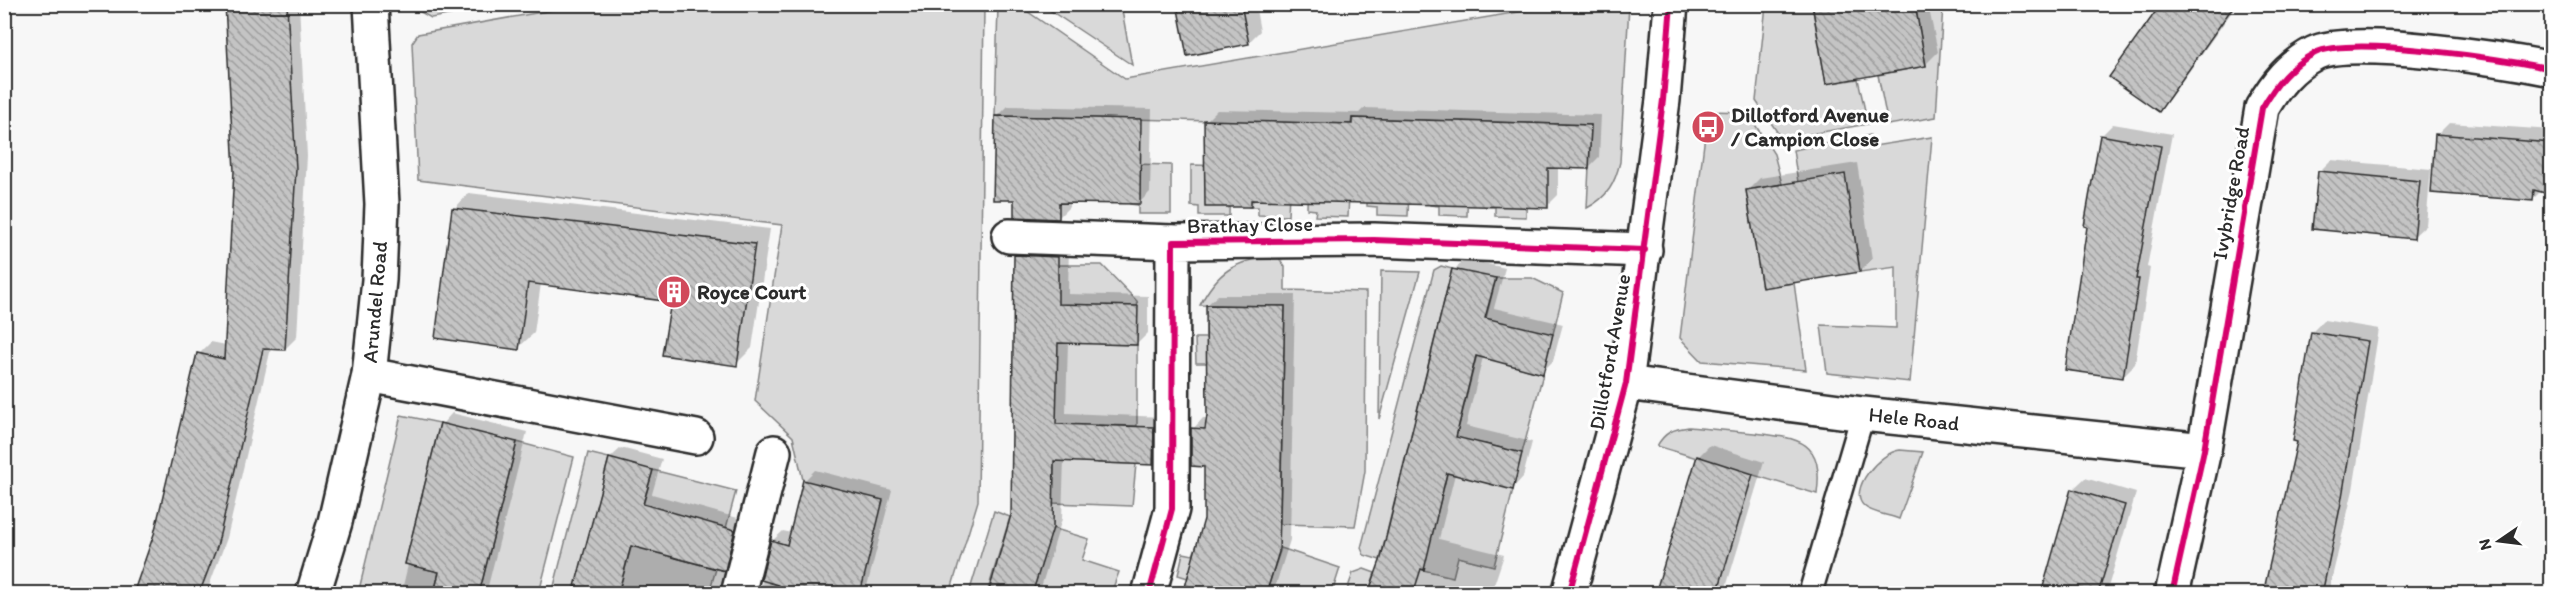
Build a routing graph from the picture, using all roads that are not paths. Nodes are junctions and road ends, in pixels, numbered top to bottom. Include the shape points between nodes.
1 (371, 4) edge
2 (1671, 4) edge
3 (2552, 69) edge
4 (1009, 236) dead end
5 (1173, 242) junction
6 (1645, 250) junction
7 (369, 375) junction
8 (1626, 383) junction
9 (1863, 414) junction
10 (696, 437) dead end
11 (2204, 450) junction
12 (774, 452) dead end
13 (313, 594) edge
14 (738, 594) edge
15 (1149, 594) edge
16 (1569, 594) edge
17 (1810, 594) edge
18 (2172, 594) edge

1 - 7 street, Arundel Road via 382,204
2 - 6 street, Dillotford Avenue
3 - 11 street, Ivybridge Road via 2500,59 2349,47 2317,52 2289,70 2262,108
4 - 5 street, Brathay Close
5 - 6 street, Brathay Close via 1374,240
5 - 15 street, Brathay Close via 1172,509
6 - 8 street, Dillotford Avenue
7 - 10 street
7 - 13 street, Arundel Road
8 - 9 street, Hele Road
8 - 16 street, Dillotford Avenue
9 - 11 street, Hele Road
9 - 17 lane
11 - 18 street, Ivybridge Road
12 - 14 street

